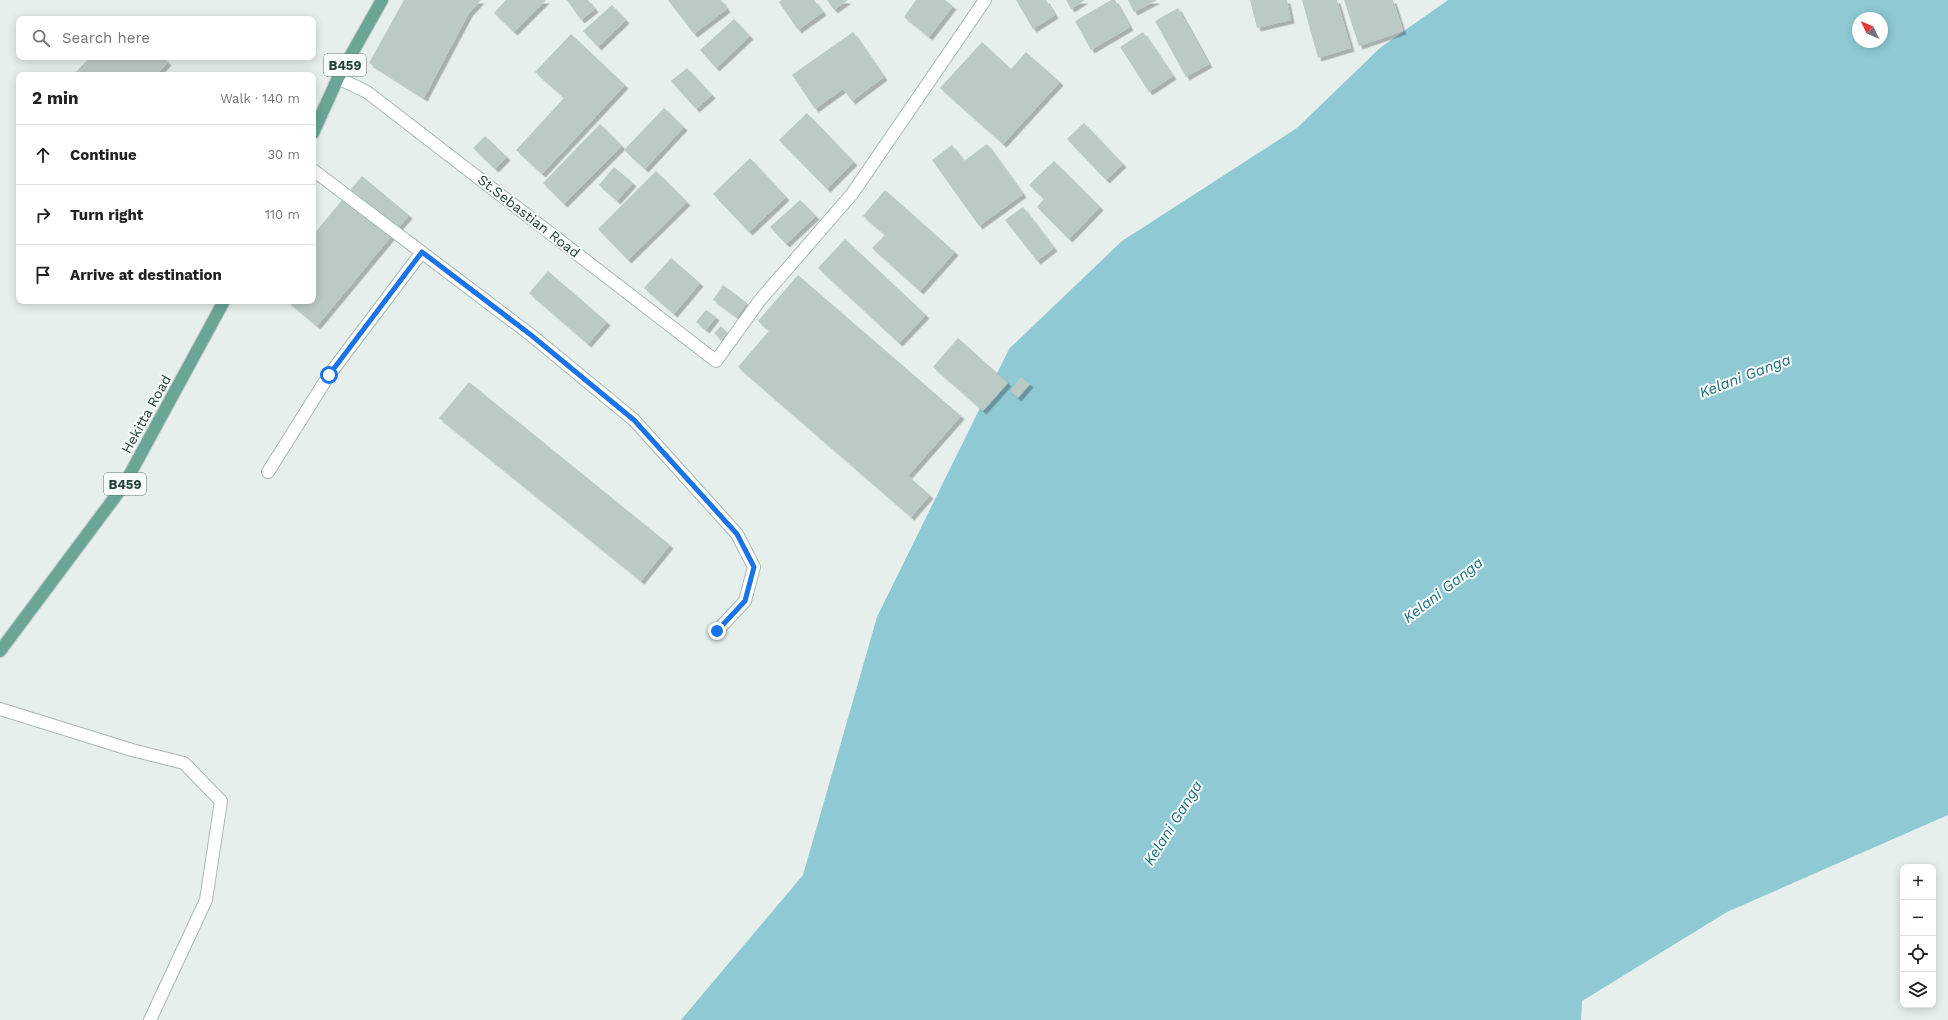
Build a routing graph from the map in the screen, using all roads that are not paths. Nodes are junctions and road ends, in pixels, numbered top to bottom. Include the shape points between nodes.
1 (382, 0) edge
2 (985, 0) edge
3 (338, 78) junction
4 (316, 126) edge
5 (316, 172) edge
6 (422, 252) junction
7 (222, 304) edge
8 (268, 472) dead end
9 (717, 631) dead end
10 (0, 652) edge
11 (0, 709) edge
12 (150, 1020) edge

1 - 3 main road, B459
2 - 3 street, St.Sebastian Road via 852,194 760,300 716,361 367,92
3 - 4 main road, B459
5 - 6 street
6 - 8 street via 329,375
6 - 9 street via 531,335 634,420 737,534 754,567 745,601
7 - 10 main road, Hekitta Road / B459 via 124,485
11 - 12 street via 132,750 184,763 221,801 206,900

